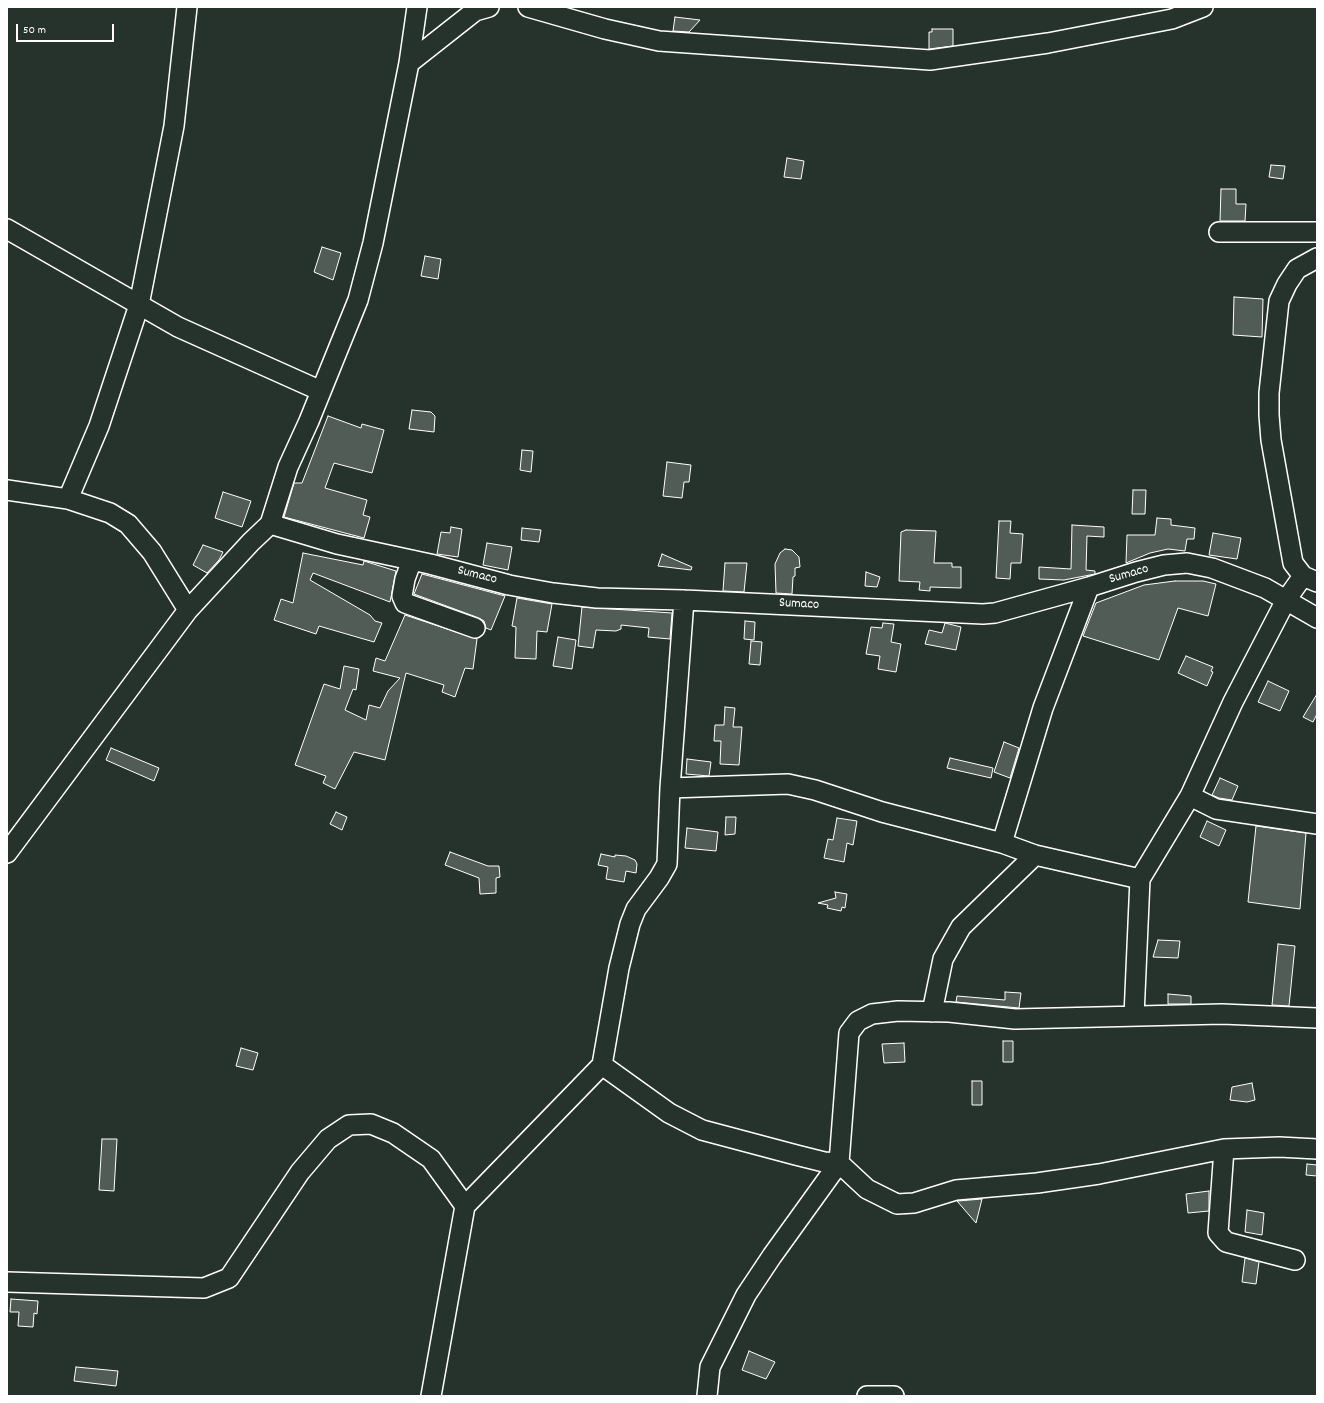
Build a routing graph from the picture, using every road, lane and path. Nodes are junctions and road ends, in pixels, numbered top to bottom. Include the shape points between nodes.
1 (188, 7) edge
2 (417, 7) edge
3 (489, 7) edge
4 (528, 7) edge
5 (1203, 7) edge
6 (408, 63) junction
7 (7, 229) edge
8 (1219, 232) dead end
9 (1317, 232) edge
10 (1317, 258) edge
11 (139, 305) junction
12 (322, 391) junction
13 (7, 490) edge
14 (68, 499) junction
15 (270, 524) junction
16 (412, 560) junction
17 (1310, 579) edge
18 (1089, 587) junction
19 (684, 600) junction
20 (1286, 600) junction
21 (188, 610) junction
22 (1317, 618) edge
23 (475, 628) dead end
24 (670, 788) junction
25 (1190, 796) junction
26 (1317, 824) edge
27 (1002, 843) junction
28 (7, 853) edge
29 (1035, 854) junction
30 (1140, 879) junction
31 (932, 1012) junction
32 (1134, 1016) junction
33 (1317, 1018) edge
34 (602, 1066) junction
35 (1224, 1149) junction
36 (1317, 1149) edge
37 (840, 1163) junction
38 (465, 1206) junction
39 (1295, 1260) dead end
40 (7, 1282) edge
41 (431, 1396) edge
42 (707, 1396) edge
43 (867, 1396) edge
44 (894, 1396) edge

1 - 11 street via 174,126
2 - 6 street
3 - 6 street via 475,11
4 - 5 street via 659,41 930,60 1048,43 1172,19
6 - 12 street via 373,244 358,300
7 - 11 street
8 - 9 street
10 - 17 street via 1297,269 1279,301 1269,393 1271,440 1293,563
11 - 12 street via 178,327
11 - 14 street via 99,426
12 - 15 street via 288,467
13 - 14 street
14 - 21 street via 110,513 128,524 152,552
15 - 16 street, Sumaco via 337,544
15 - 21 street
16 - 19 street, Sumaco via 509,585 552,593 597,598
16 - 23 street via 402,596 405,603
17 - 20 street
18 - 19 street, Sumaco via 983,614
18 - 20 street, Sumaco via 1164,565 1187,563 1235,575
18 - 27 street via 1043,708
19 - 24 street
20 - 22 street, Sumaco
20 - 25 street via 1233,702
21 - 28 street
24 - 27 street via 788,784 882,812
24 - 34 street via 667,864 636,909 630,924
25 - 26 street via 1216,809
25 - 30 street
27 - 29 street
29 - 30 street
29 - 31 street via 961,927 943,959
30 - 32 street
31 - 32 street via 1015,1019
31 - 37 street via 898,1011 872,1014 858,1020 848,1033
32 - 33 street via 1222,1014
34 - 37 street via 669,1113 702,1130 824,1162
34 - 38 street
35 - 36 street
35 - 37 street via 1099,1174 1037,1183 956,1190 906,1204 892,1202 867,1188
35 - 39 street via 1218,1233 1226,1242
37 - 42 street via 746,1295 710,1367
38 - 40 street via 431,1159 393,1133 379,1127 371,1124 349,1125 328,1139 300,1172 229,1278 204,1288
38 - 41 street
43 - 44 street

